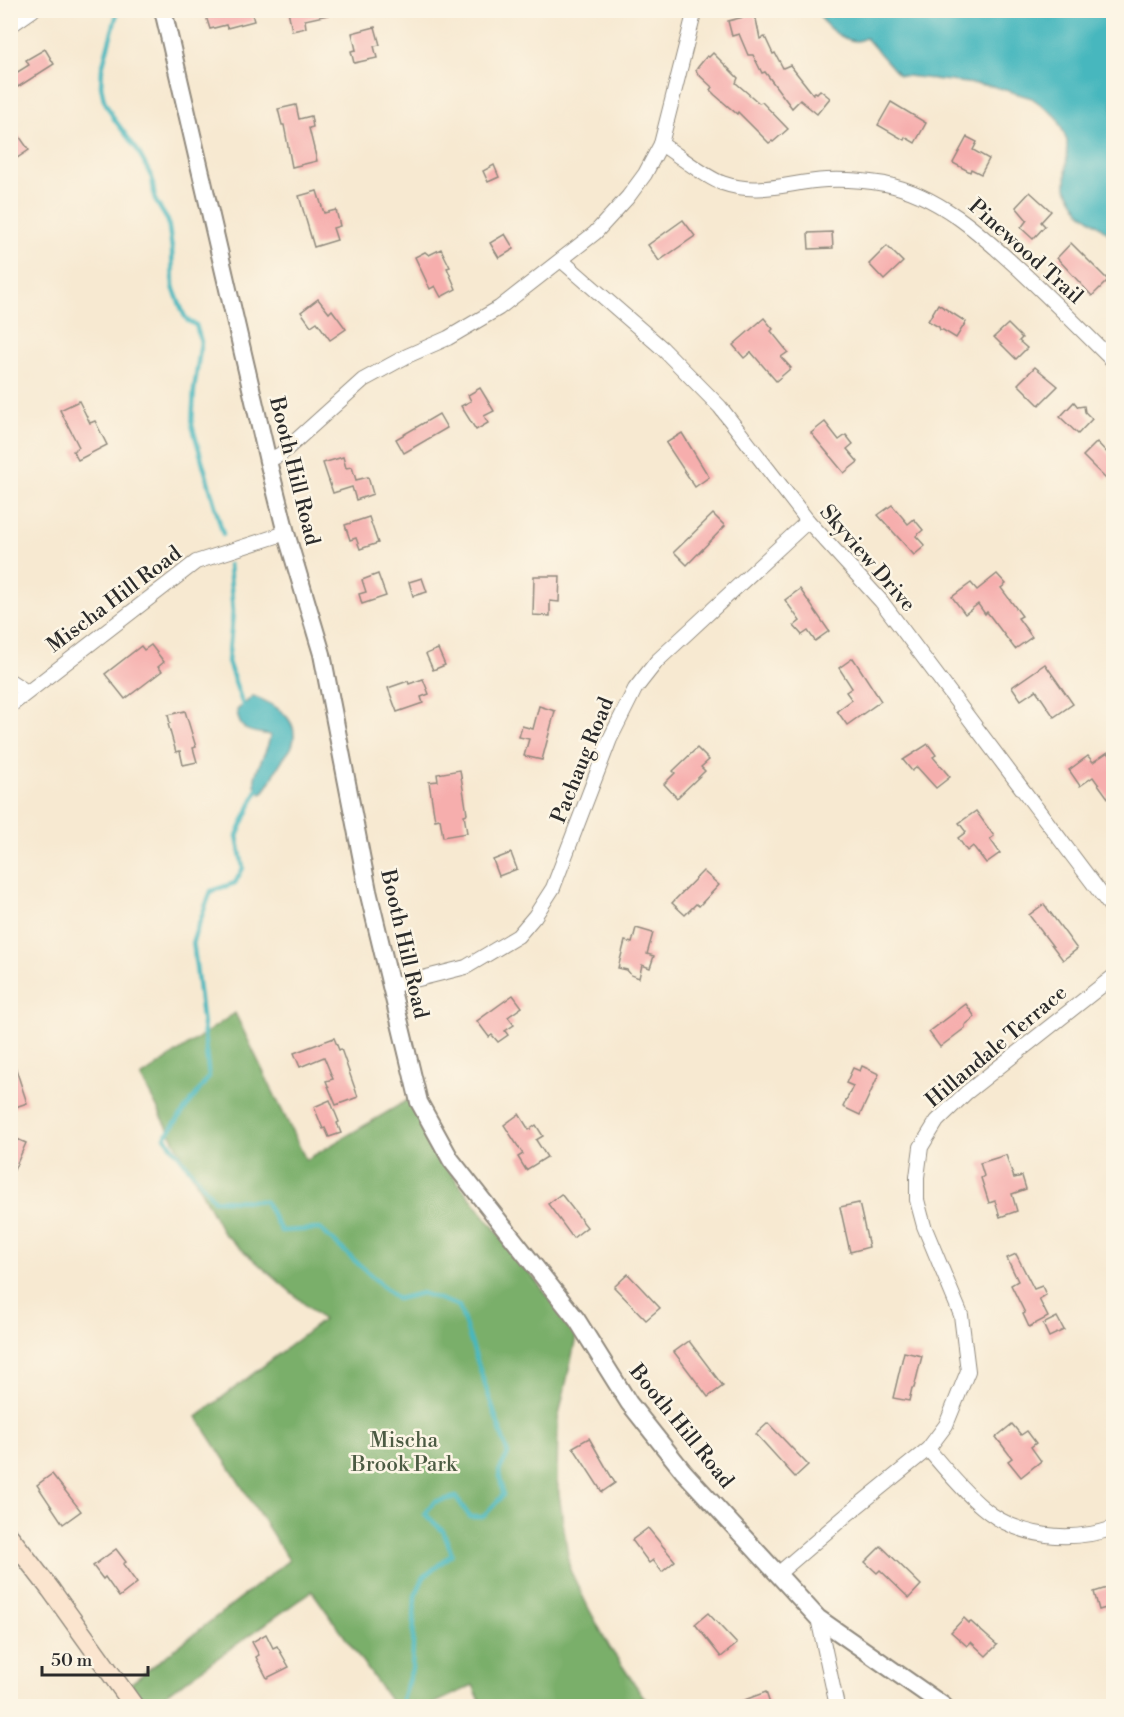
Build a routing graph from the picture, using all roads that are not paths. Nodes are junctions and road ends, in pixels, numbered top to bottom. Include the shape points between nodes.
1 (33, 10) edge
2 (163, 10) edge
3 (695, 10) edge
4 (10, 26) edge
5 (661, 144) junction
6 (561, 260) junction
7 (1113, 362) edge
8 (268, 460) junction
9 (808, 521) junction
10 (286, 533) junction
11 (10, 681) edge
12 (27, 692) junction
13 (10, 706) edge
14 (1113, 911) edge
15 (1113, 976) edge
16 (391, 986) junction
17 (928, 1449) junction
18 (1113, 1528) edge
19 (10, 1538) edge
20 (779, 1573) junction
21 (818, 1618) junction
22 (134, 1707) edge
23 (837, 1707) edge
24 (944, 1707) edge

1 - 4 street
2 - 8 street, Booth Hill Road
3 - 5 street
5 - 6 street via 628,197 595,233
5 - 7 street, Pinewood Trail via 721,183 740,187 757,190 826,180 864,181 908,190 950,211 993,246
6 - 8 street via 499,308 363,380 281,454
6 - 9 street, Skyview Drive via 662,348 720,406
8 - 10 street, Booth Hill Road
9 - 14 street, Skyview Drive via 881,601
9 - 16 street, Pachaug Road via 657,661 635,689 610,739 553,888 518,936 466,967
10 - 12 street, Mischa Hill Road via 196,562
10 - 16 street, Booth Hill Road via 322,654 368,891
11 - 12 street
12 - 13 street, Mischa Hill Road
15 - 17 street, Hillandale Terrace via 966,1093 937,1121 921,1146 917,1200 961,1315 968,1371 946,1425
16 - 20 street, Booth Hill Road via 419,1102 451,1160 578,1320 636,1412 683,1471
17 - 18 street via 983,1509 1022,1529 1073,1537
17 - 20 street, Hillandale Terrace
19 - 22 main road
20 - 21 street, Booth Hill Road
21 - 23 street
21 - 24 street, Booth Hill Road

